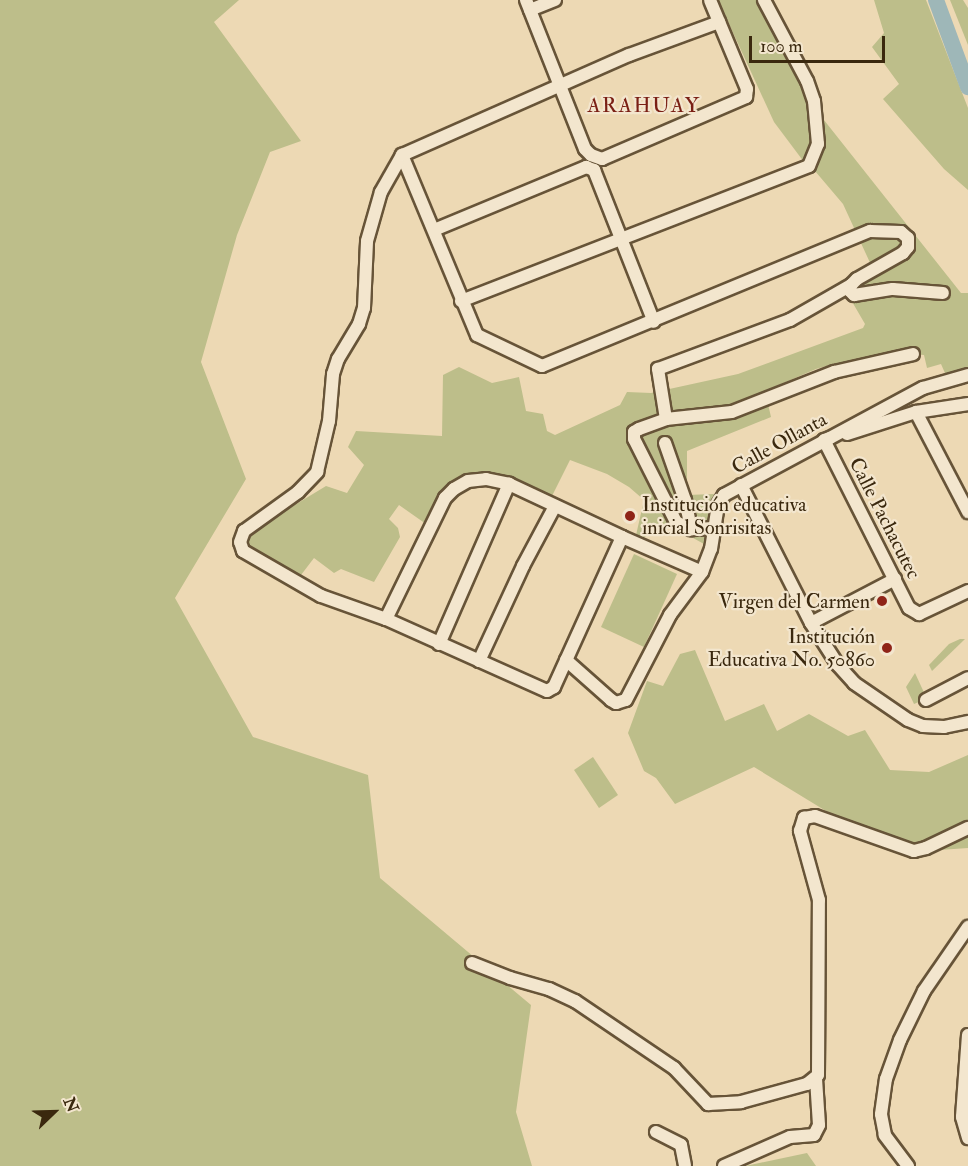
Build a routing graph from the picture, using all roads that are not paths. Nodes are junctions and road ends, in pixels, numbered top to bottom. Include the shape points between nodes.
1 (555, 0) edge
2 (710, 0) edge
3 (764, 0) edge
4 (528, 5) edge
5 (719, 22) junction
6 (561, 86) junction
7 (402, 155) junction
8 (434, 230) junction
9 (620, 240) junction
10 (851, 285) junction
11 (943, 293) dead end
12 (461, 302) junction
13 (654, 322) junction
14 (913, 354) dead end
15 (968, 375) edge
16 (968, 404) edge
17 (916, 412) junction
18 (666, 419) junction
19 (824, 440) junction
20 (665, 443) dead end
21 (509, 484) junction
22 (741, 485) junction
23 (555, 506) junction
24 (968, 512) edge
25 (713, 528) junction
26 (691, 529) junction
27 (622, 537) junction
28 (702, 572) junction
29 (895, 579) junction
30 (968, 591) edge
31 (386, 619) junction
32 (811, 623) junction
33 (439, 644) junction
34 (566, 660) junction
35 (479, 661) junction
36 (968, 678) edge
37 (926, 700) dead end
38 (968, 722) edge
39 (968, 828) edge
40 (968, 927) edge
41 (472, 963) dead end
42 (968, 1035) edge
43 (816, 1079) junction
44 (656, 1132) dead end
45 (968, 1138) edge
46 (685, 1166) edge
47 (724, 1166) edge
48 (908, 1166) edge

1 - 4 street
2 - 5 street
3 - 9 street via 814,101 819,144 809,166
4 - 6 street
5 - 6 street via 629,55
5 - 6 street via 747,89 746,97 602,159 585,149
6 - 7 street
7 - 8 street
7 - 31 street via 381,192 367,241 364,308 333,374 329,421 317,472 298,492 244,531 240,542 251,558 321,596
8 - 9 street via 586,167 594,170
8 - 12 street
9 - 12 street
9 - 13 street
10 - 11 street via 854,295 893,289
10 - 13 street via 903,253 908,238 901,231 888,229 862,233
10 - 18 street via 790,320 662,366 657,372
12 - 13 street via 477,335 542,366
14 - 18 street via 834,372 732,412
15 - 19 street, Calle Ollanta via 923,388
16 - 17 street
17 - 19 street
17 - 24 street
18 - 26 street via 634,432 634,439 676,522
19 - 22 street, Calle Ollanta
19 - 29 street, Calle Pachacutec
20 - 26 street via 686,500
21 - 23 street
21 - 31 street via 486,479 468,481 445,498
21 - 33 street
22 - 25 street, Calle Ollanta via 724,495
22 - 32 street
23 - 27 street
23 - 35 street
25 - 26 street
25 - 28 street, Calle Ollanta via 711,549
27 - 28 street
27 - 34 street
28 - 34 street, Calle Ollanta via 670,615 626,700 611,700
29 - 30 street, Calle Pachacutec via 913,613 919,614
29 - 32 street
31 - 33 street
32 - 38 street via 854,683 908,720 923,726 944,727
33 - 35 street
34 - 35 street via 554,687 547,691
36 - 37 street
39 - 43 street via 914,851 815,816 804,818 800,831 819,900
40 - 48 street via 924,991 886,1079 881,1114 885,1135
41 - 43 street via 575,1001 674,1068 708,1104 741,1102
42 - 45 street via 962,1118
43 - 47 street via 819,1125 814,1135 790,1137
44 - 46 street via 681,1145

